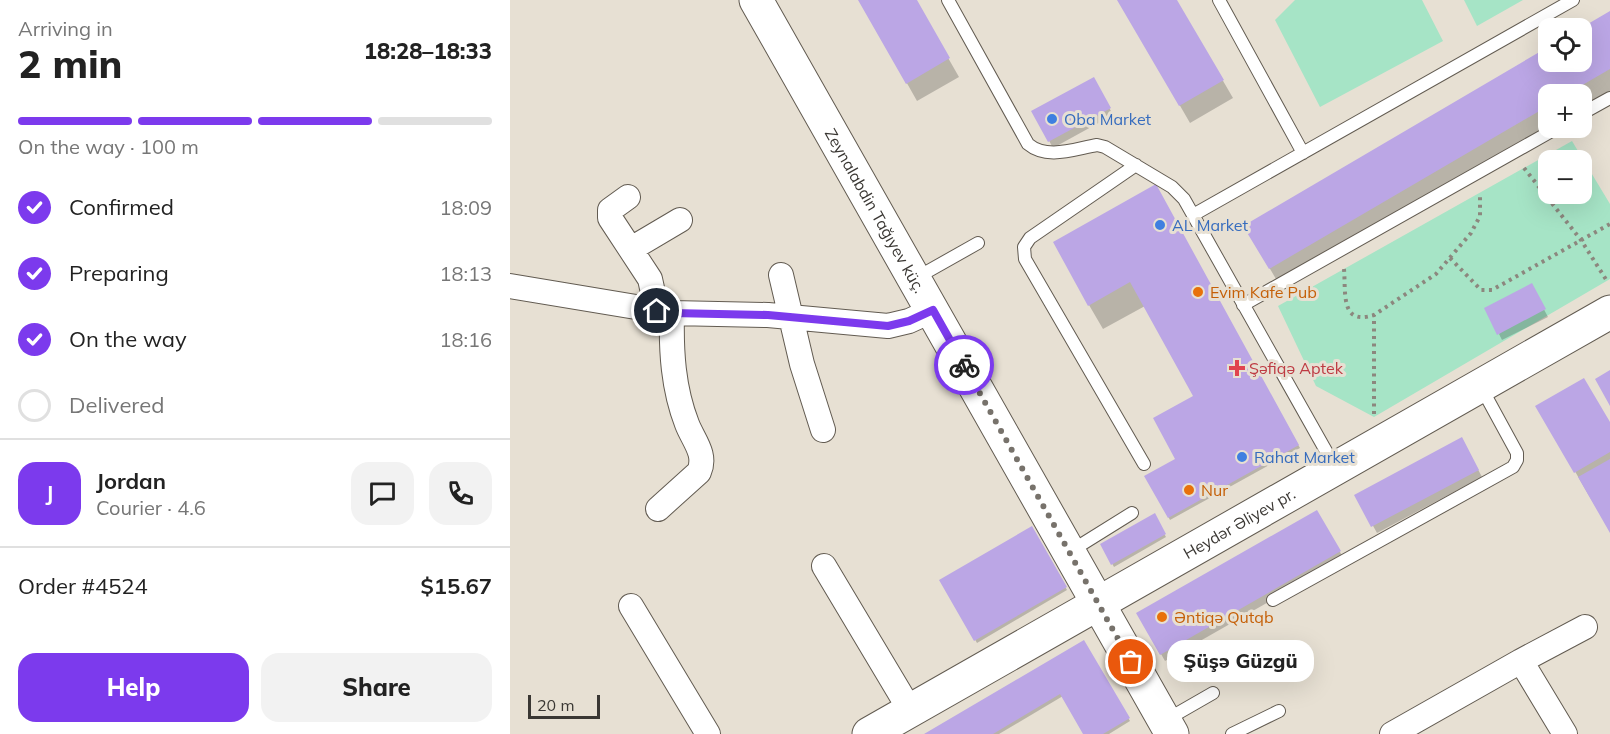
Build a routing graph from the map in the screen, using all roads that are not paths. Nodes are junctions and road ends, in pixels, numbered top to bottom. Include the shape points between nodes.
1 (756, 0) edge
2 (948, 0) edge
3 (1219, 0) edge
4 (1573, 0) edge
5 (1610, 98) edge
6 (1592, 108) edge
7 (1539, 138) edge
8 (1304, 153) junction
9 (1136, 165) junction
10 (628, 197) dead end
11 (1193, 215) junction
12 (680, 220) dead end
13 (978, 243) dead end
14 (631, 249) junction
15 (781, 275) dead end
16 (915, 278) junction
17 (510, 286) edge
18 (1608, 296) edge
19 (1244, 304) junction
20 (933, 310) junction
21 (664, 312) junction
22 (791, 317) junction
23 (1480, 386) junction
24 (823, 430) dead end
25 (1144, 464) dead end
26 (1336, 468) junction
27 (658, 509) dead end
28 (1131, 513) dead end
29 (1070, 552) junction
30 (824, 566) dead end
31 (1273, 600) dead end
32 (1097, 604) junction
33 (631, 606) dead end
34 (1585, 627) dead end
35 (1521, 661) junction
36 (1213, 693) dead end
37 (910, 710) junction
38 (1279, 711) dead end
39 (1168, 728) edge
40 (708, 734) edge
41 (868, 734) edge
42 (1232, 734) edge
43 (1392, 734) edge
44 (1565, 734) edge

1 - 16 main road, Zeynalabdin Tağıyev küç.
2 - 9 lane via 1028,144 1037,152 1105,147
3 - 8 lane
4 - 8 lane
5 - 6 lane
7 - 19 lane
8 - 11 lane
9 - 11 lane via 1172,187
9 - 25 lane via 1030,238 1024,247 1025,259
10 - 14 street via 610,210 610,218
11 - 19 lane
12 - 14 street
13 - 16 lane
14 - 21 street
15 - 22 street
16 - 20 main road, Zeynalabdin Tağıyev küç.
17 - 21 street
18 - 23 main road, Heydər Əliyev pr.
19 - 26 lane
20 - 22 street via 888,326
20 - 29 main road, Zeynalabdin Tağıyev küç.
21 - 22 street
21 - 27 street via 677,394 703,464
22 - 24 street
23 - 26 main road, Heydər Əliyev pr.
23 - 31 lane via 1517,453 1513,467
26 - 32 main road, Heydər Əliyev pr.
28 - 29 lane
29 - 32 main road, Zeynalabdin Tağıyev küç.
30 - 37 street
32 - 37 main road, Heydər Əliyev pr.
32 - 39 main road, Zeynalabdin Tağıyev küç.
33 - 40 street
34 - 35 street
35 - 43 street
35 - 44 street
36 - 39 lane
37 - 41 main road, Heydər Əliyev pr.
38 - 42 lane

